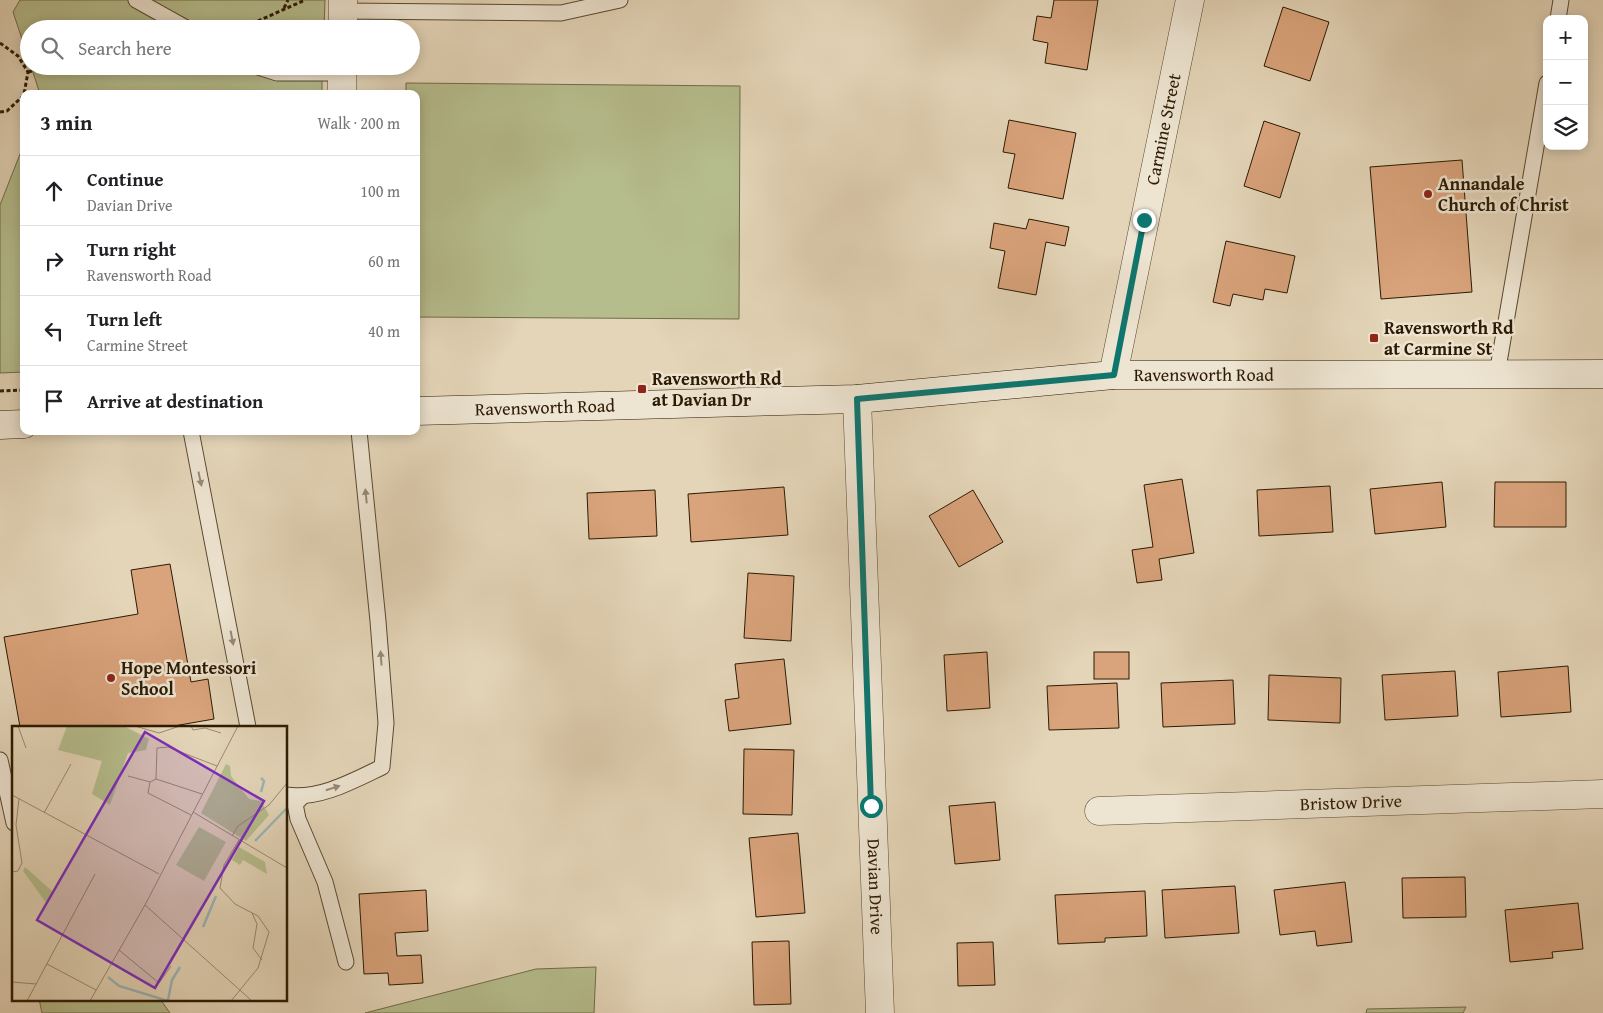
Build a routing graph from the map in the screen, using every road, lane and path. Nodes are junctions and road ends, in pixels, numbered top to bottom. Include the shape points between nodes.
1 (136, 0) edge
2 (288, 0) edge
3 (305, 0) edge
4 (620, 0) edge
5 (1190, 0) edge
6 (1561, 0) edge
7 (284, 9) junction
8 (343, 13) edge
9 (1559, 15) edge
10 (172, 20) edge
11 (260, 20) edge
12 (0, 43) edge
13 (20, 59) edge
14 (27, 75) edge
15 (303, 75) edge
16 (342, 78) edge
17 (25, 90) edge
18 (20, 98) edge
19 (1543, 105) edge
20 (0, 112) edge
21 (1497, 374) junction
22 (1603, 374) edge
23 (1114, 375) junction
24 (20, 390) edge
25 (0, 391) edge
26 (857, 399) junction
27 (420, 410) edge
28 (20, 424) edge
29 (0, 425) edge
30 (192, 435) edge
31 (359, 435) edge
32 (248, 726) edge
33 (0, 760) edge
34 (1603, 794) edge
35 (294, 797) edge
36 (1099, 811) dead end
37 (12, 814) edge
38 (346, 962) dead end
39 (880, 1013) edge

1 - 10 lane
2 - 7 path
3 - 7 path
4 - 8 lane via 562,13
5 - 23 street, Carmine Street
6 - 9 lane
7 - 11 path
12 - 13 path
14 - 17 path
15 - 16 lane
18 - 20 path via 6,111
19 - 21 lane
21 - 22 street, Ravensworth Road
21 - 23 street, Ravensworth Road
23 - 26 street, Ravensworth Road
24 - 25 path
26 - 27 street, Ravensworth Road
26 - 39 street, Davian Drive
28 - 29 street
30 -> 32 lane
35 -> 31 lane via 341,786 382,767 385,714
33 - 37 lane
34 - 36 street, Bristow Drive
35 - 38 lane via 298,819 325,882

